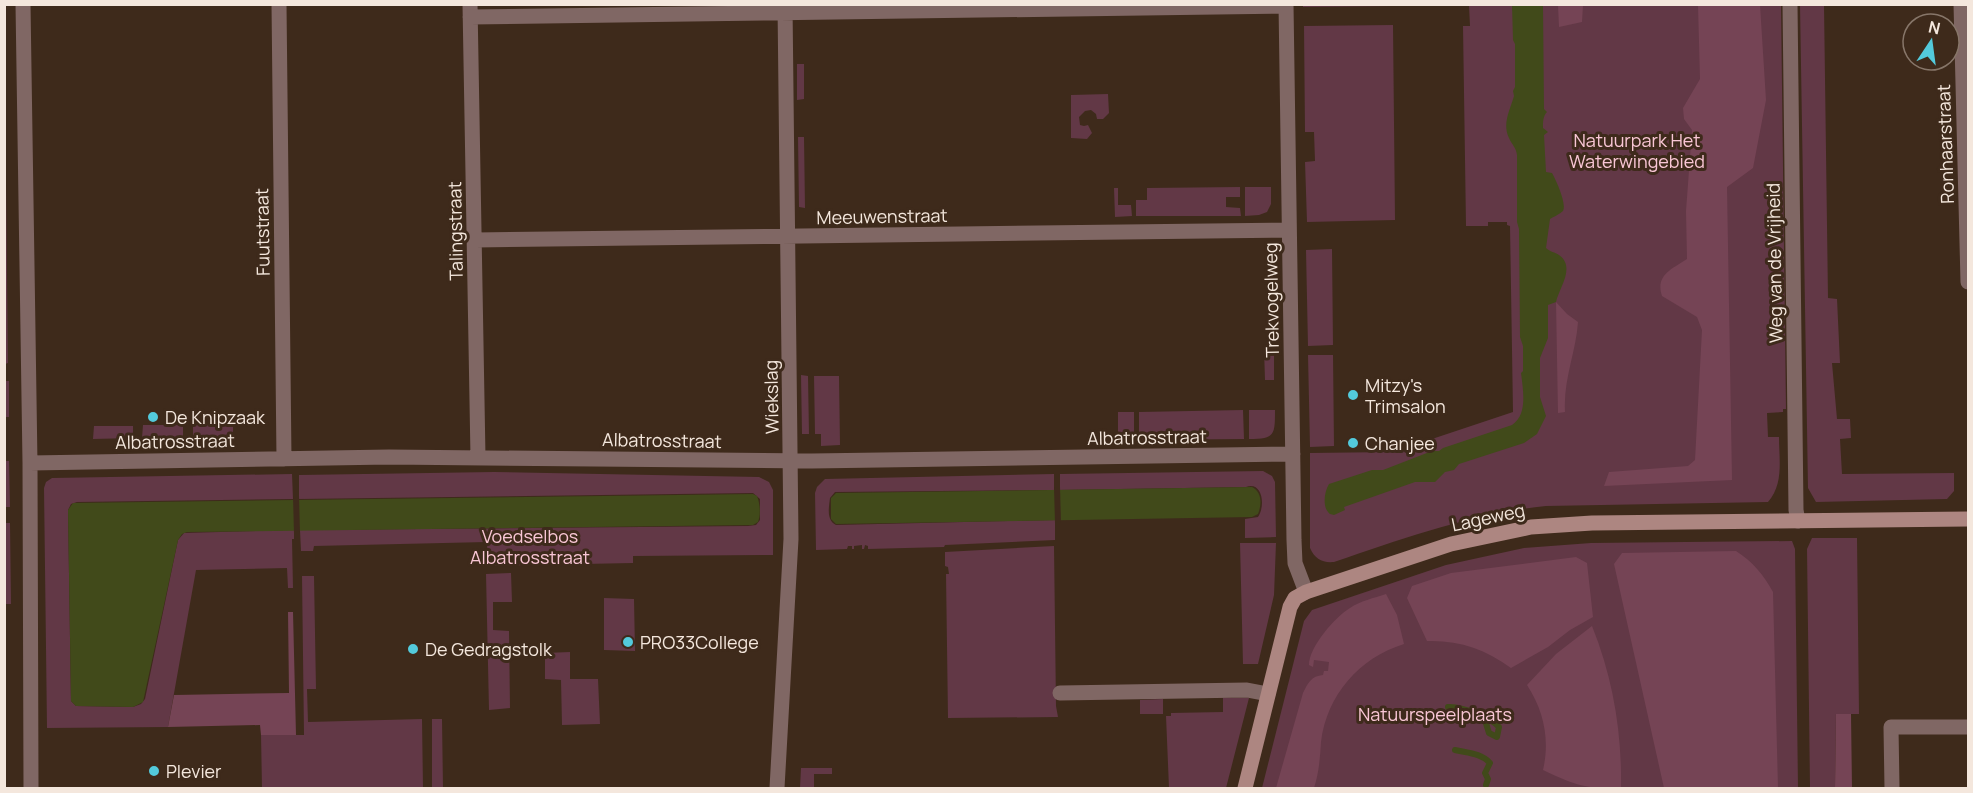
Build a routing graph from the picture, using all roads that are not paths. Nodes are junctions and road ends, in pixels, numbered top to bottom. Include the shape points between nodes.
1 (23, 4) edge
2 (279, 4) edge
3 (1790, 4) edge
4 (1961, 4) edge
5 (1286, 5) edge
6 (785, 9) edge
7 (470, 11) edge
8 (1289, 230) junction
9 (788, 237) junction
10 (475, 240) junction
11 (1968, 282) edge
12 (1293, 454) junction
13 (478, 457) junction
14 (284, 459) junction
15 (791, 461) junction
16 (30, 463) junction
17 (1968, 519) edge
18 (1798, 521) junction
19 (1306, 592) junction
20 (1060, 693) dead end
21 (1268, 694) junction
22 (1968, 727) edge
23 (31, 789) edge
24 (777, 789) edge
25 (1245, 789) edge
26 (1892, 789) edge

1 - 16 street
2 - 14 street, Fuutstraat
3 - 18 street, Weg van de Vrijheid
4 - 11 street, Ronhaarstraat
5 - 6 street
5 - 8 street, Trekvogelweg
6 - 7 street
6 - 9 street, Wiekslag
7 - 10 street, Talingstraat
8 - 9 street, Meeuwenstraat
8 - 12 street, Trekvogelweg
9 - 10 street, Meeuwenstraat
9 - 15 street, Wiekslag
10 - 13 street, Talingstraat
12 - 15 street, Albatrosstraat
12 - 19 street, Trekvogelweg via 1295,563
13 - 14 street, Albatrosstraat
13 - 15 street, Albatrosstraat
14 - 16 street, Albatrosstraat
15 - 24 street, Wiekslag via 790,559
16 - 23 street
17 - 18 street, Lageweg
18 - 19 street, Lageweg via 1531,527 1452,544
19 - 21 street via 1295,598 1290,608
20 - 21 street via 1239,690
21 - 25 street
22 - 26 street via 1891,728

